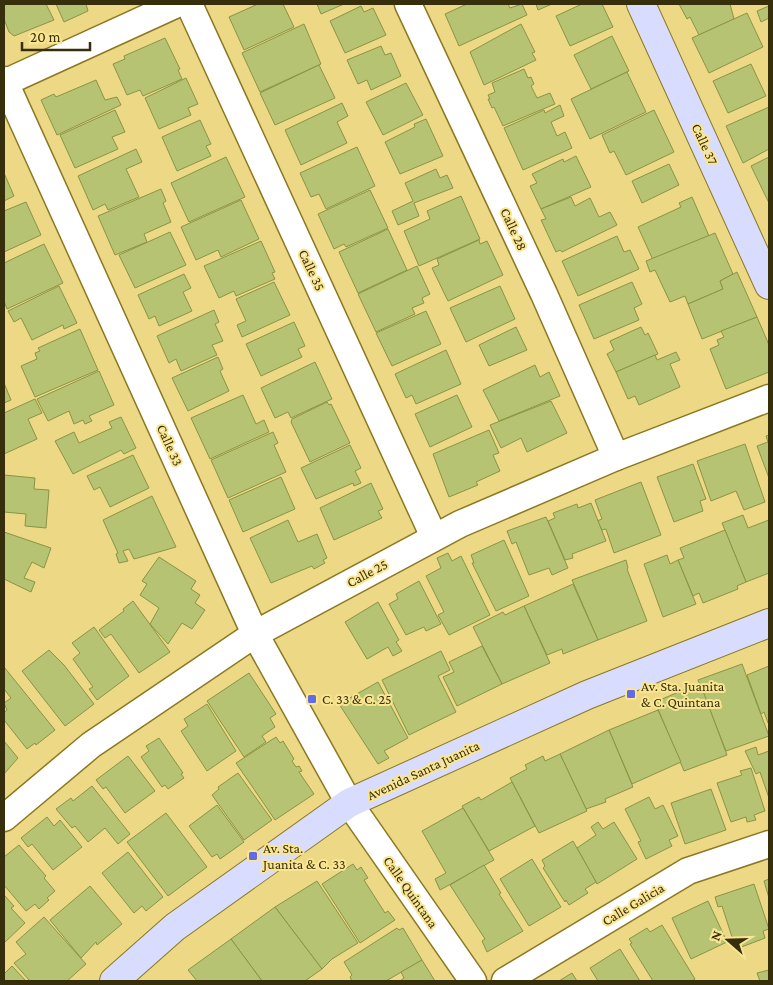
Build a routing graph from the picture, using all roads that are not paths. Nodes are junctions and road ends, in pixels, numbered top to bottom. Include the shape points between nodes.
1 (178, 4) edge
2 (189, 4) edge
3 (408, 4) edge
4 (641, 4) edge
5 (4, 82) edge
6 (769, 285) edge
7 (769, 398) edge
8 (616, 457) junction
9 (434, 536) junction
10 (769, 623) edge
11 (255, 634) junction
12 (349, 804) junction
13 (4, 818) edge
14 (769, 844) edge
15 (114, 981) edge
16 (473, 981) edge
17 (505, 981) edge

1 - 5 street
2 - 9 street, Calle 35
3 - 8 street, Calle 28 via 544,294
4 - 6 street, Calle 37
5 - 11 street, Calle 33
7 - 8 street, Calle 25
8 - 9 street, Calle 25
9 - 11 street, Calle 25
10 - 12 street, Avenida Santa Juanita via 587,695
11 - 12 street, Calle 33
11 - 13 street, Calle 25 via 91,745
12 - 15 street, Avenida Santa Juanita via 175,927
12 - 16 street, Calle Quintana
14 - 17 street, Calle Galicia via 688,871

